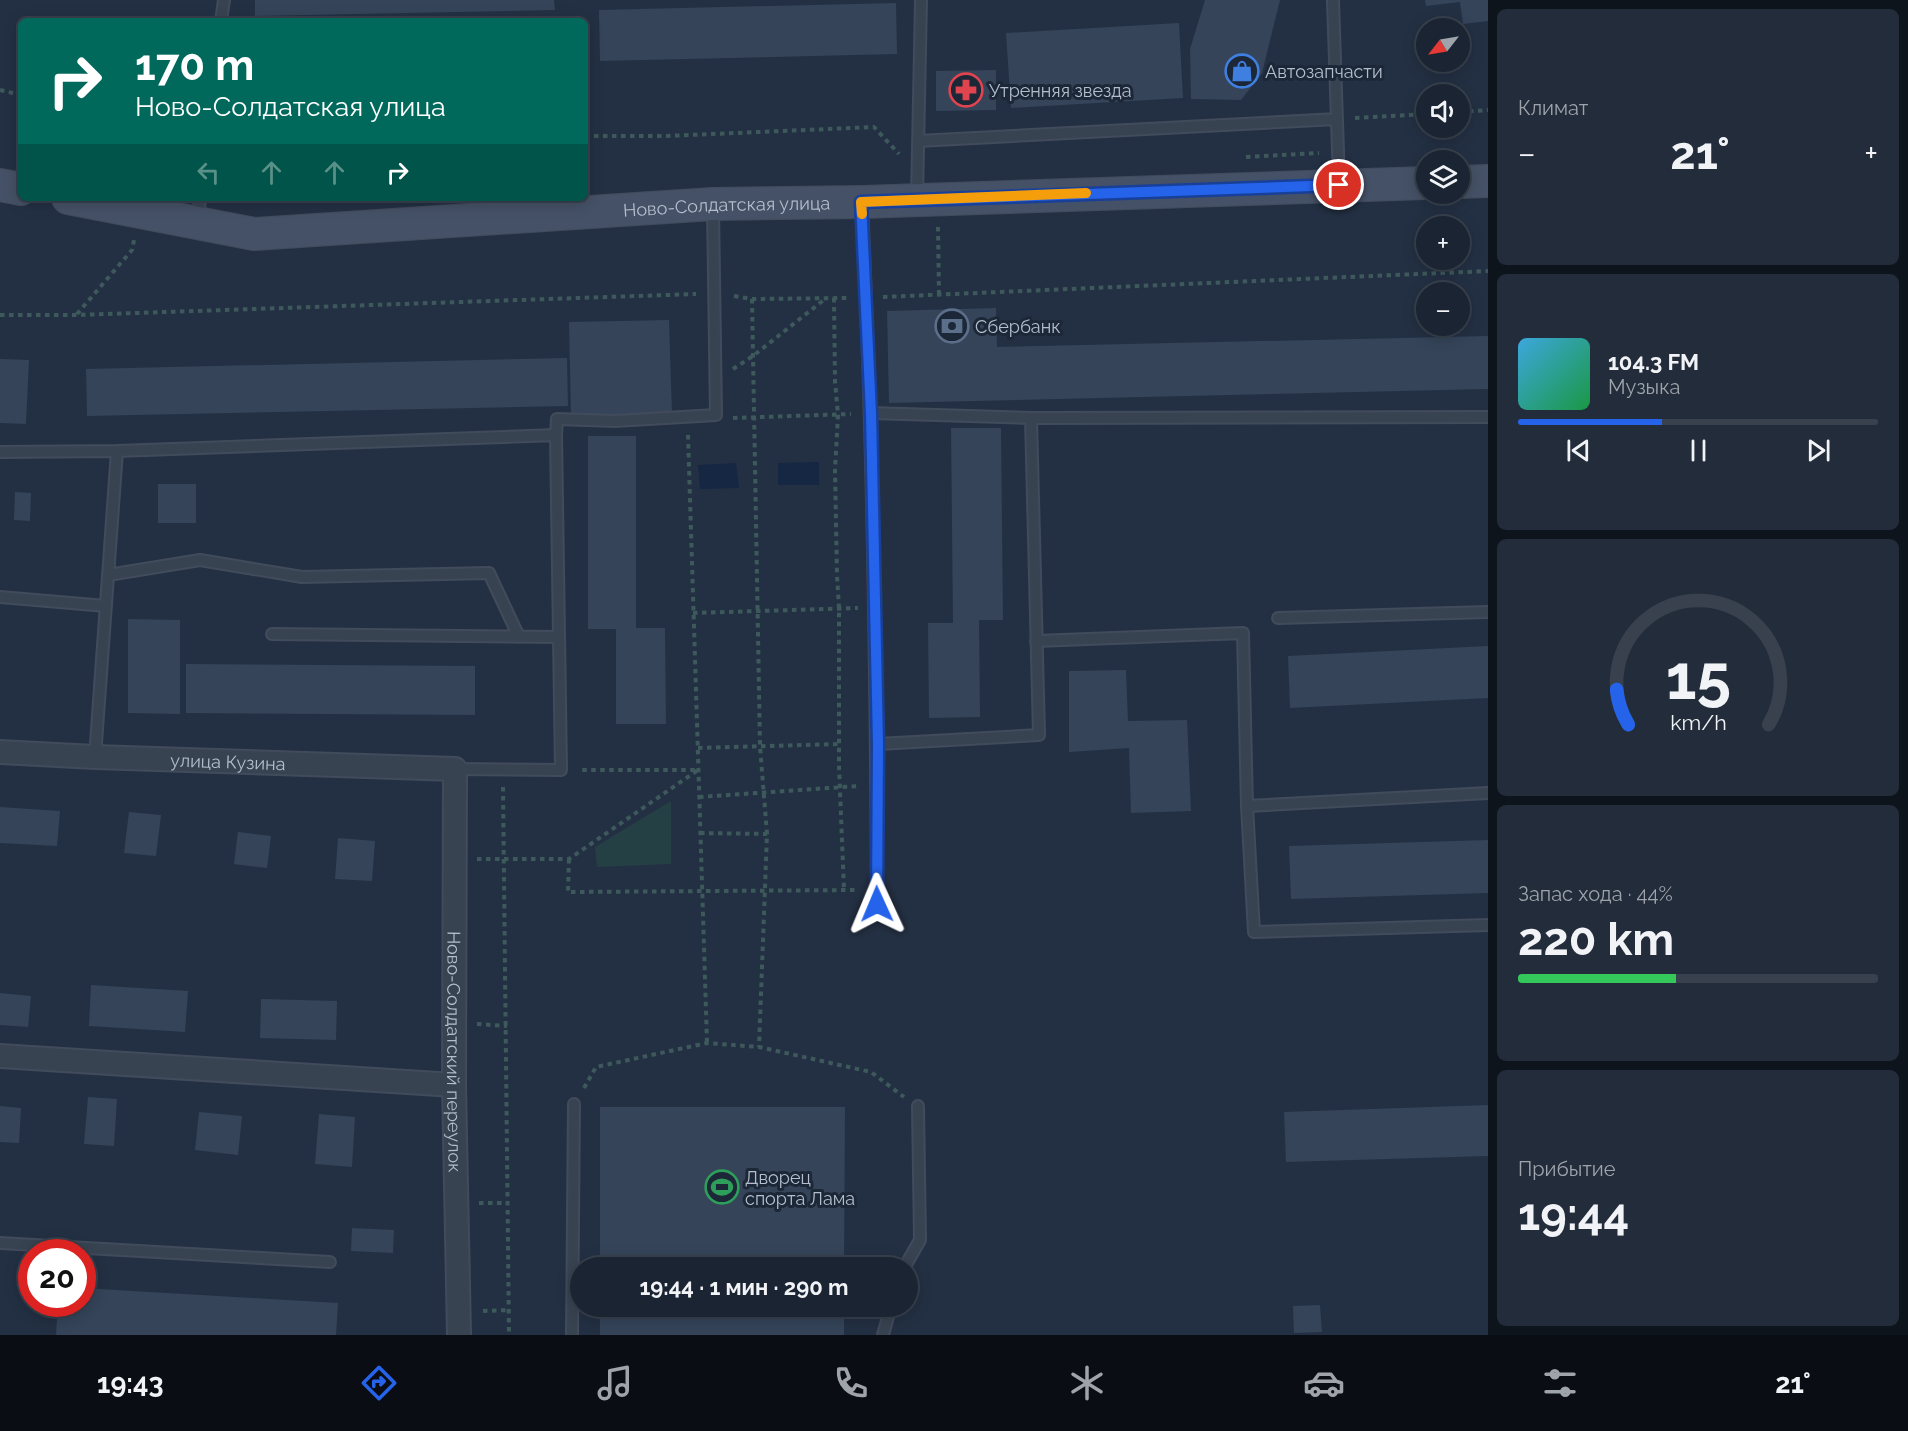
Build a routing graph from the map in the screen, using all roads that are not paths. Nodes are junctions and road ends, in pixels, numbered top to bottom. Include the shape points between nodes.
1 (224, 0) edge
2 (921, 0) edge
3 (1333, 0) edge
4 (221, 18) edge
5 (1337, 119) junction
6 (918, 141) junction
7 (1488, 181) edge
8 (1470, 182) edge
9 (1416, 183) edge
10 (0, 185) edge
11 (1339, 185) junction
12 (18, 188) edge
13 (927, 199) junction
14 (84, 201) edge
15 (861, 202) junction
16 (712, 204) junction
17 (199, 210) edge
18 (871, 413) junction
19 (1488, 417) edge
20 (1031, 418) junction
21 (556, 435) junction
22 (117, 451) junction
23 (0, 452) edge
24 (108, 576) junction
25 (0, 597) edge
26 (106, 606) junction
27 (1488, 612) edge
28 (1278, 618) dead end
29 (272, 634) dead end
30 (519, 637) junction
31 (560, 637) junction
32 (1036, 641) junction
33 (878, 744) junction
34 (0, 752) edge
35 (96, 757) junction
36 (455, 769) junction
37 (1488, 793) edge
38 (1246, 806) junction
39 (877, 904) dead end
40 (1488, 925) edge
41 (0, 1056) edge
42 (454, 1085) junction
43 (574, 1104) road end
44 (918, 1106) road end
45 (0, 1243) edge
46 (910, 1257) edge
47 (330, 1262) dead end
48 (888, 1317) edge
49 (459, 1335) edge
50 (572, 1335) edge
51 (883, 1335) edge

1 - 4 lane
2 - 6 lane
3 - 5 lane
5 - 6 lane
5 - 11 lane
6 - 13 lane
7 - 8 main road
9 - 11 main road, Ново-Солдатская улица
10 - 12 main road
11 - 13 main road, Ново-Солдатская улица
13 - 15 main road, Ново-Солдатская улица
14 - 17 main road, Ново-Солдатская улица via 142,212
15 - 16 main road, Ново-Солдатская улица
15 - 18 lane
16 - 17 main road, Ново-Солдатская улица via 254,234
16 - 21 lane via 716,416 615,421 557,419
18 - 20 lane
18 - 33 lane
19 - 20 lane
20 - 32 lane
21 - 22 lane
21 - 31 lane
22 - 23 lane
22 - 24 lane
24 - 26 lane
24 - 30 lane via 200,560 302,577 489,573
25 - 26 lane
26 - 35 lane
27 - 28 lane
29 - 30 lane
30 - 31 lane
31 - 36 lane via 561,770
32 - 33 lane via 1039,735
32 - 38 lane via 1243,633
33 - 39 lane
34 - 35 street, улица Кузина
35 - 36 street, улица Кузина
36 - 42 street, Ново-Солдатский переулок
37 - 38 lane
38 - 40 lane via 1254,932
41 - 42 street
42 - 49 street, Ново-Солдатский переулок
43 - 50 lane
44 - 46 lane via 920,1240
45 - 47 lane
48 - 51 lane

